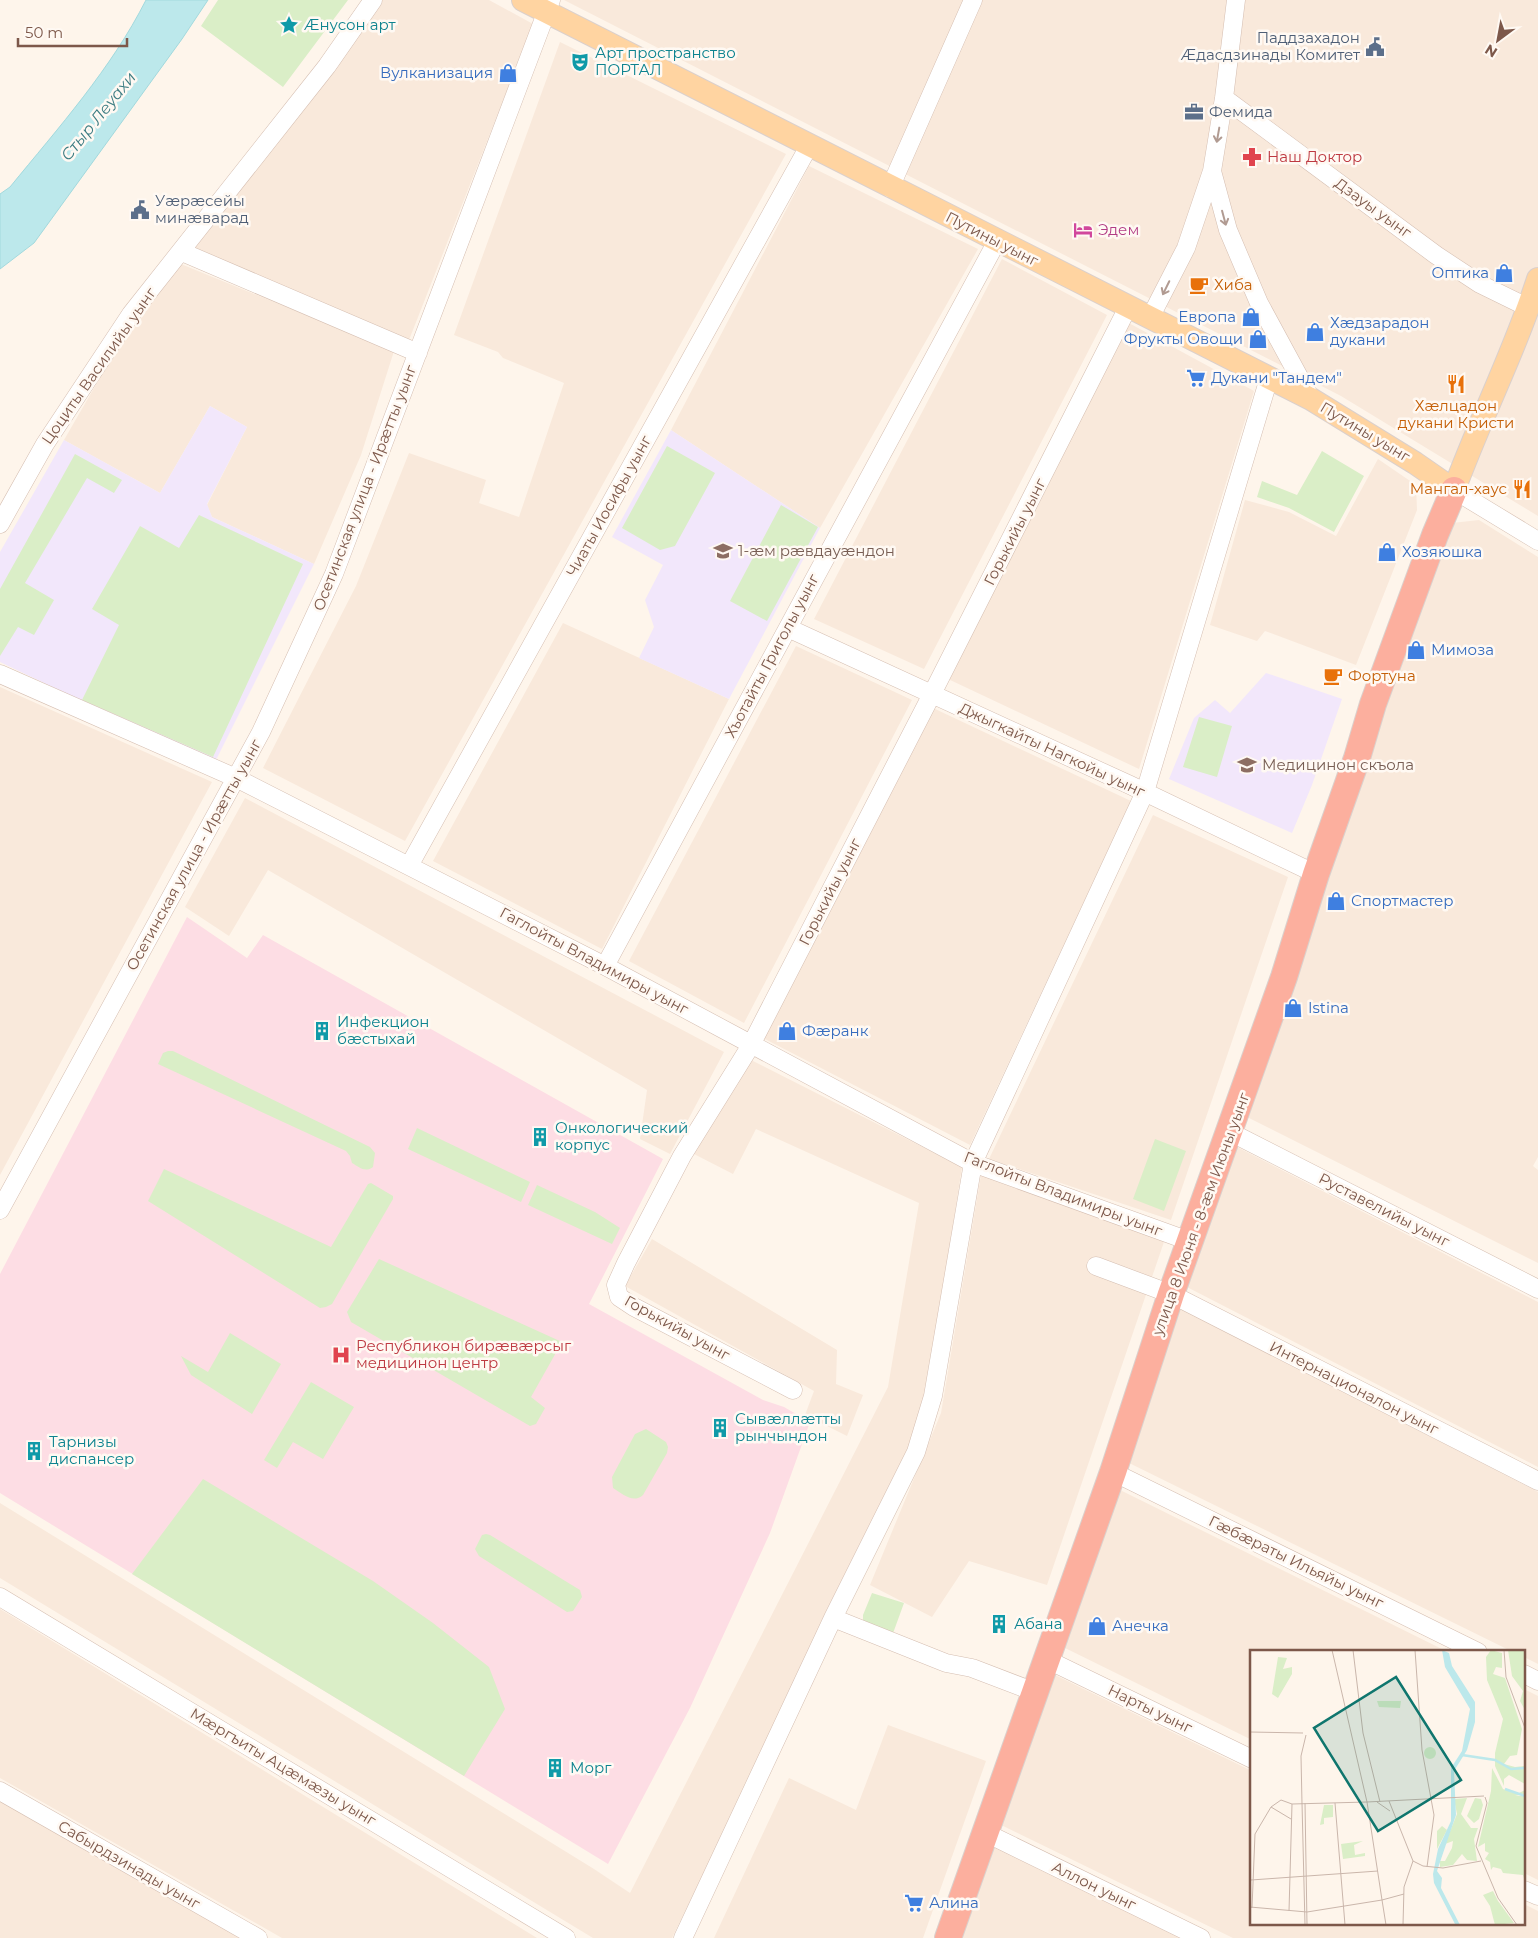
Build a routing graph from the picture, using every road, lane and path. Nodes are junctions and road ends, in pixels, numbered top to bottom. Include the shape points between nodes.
1 (373, 0) edge
2 (523, 0) edge
3 (973, 0) edge
4 (1236, 0) edge
5 (549, 6) edge
6 (1224, 98) junction
7 (808, 146) junction
8 (1212, 171) junction
9 (890, 188) junction
10 (997, 241) junction
11 (182, 252) junction
12 (1538, 279) edge
13 (1128, 307) junction
14 (1529, 308) junction
15 (1150, 318) junction
16 (418, 353) junction
17 (1269, 378) junction
18 (1311, 399) junction
19 (1454, 490) junction
20 (0, 524) edge
21 (1538, 541) edge
22 (788, 628) junction
23 (0, 674) edge
24 (932, 694) junction
25 (236, 778) junction
26 (1145, 792) junction
27 (409, 866) junction
28 (1316, 874) junction
29 (605, 966) junction
30 (751, 1045) junction
31 (1230, 1132) junction
32 (973, 1163) junction
33 (0, 1210) edge
34 (1189, 1242) junction
35 (1096, 1266) dead end
36 (1538, 1289) edge
37 (1171, 1294) junction
38 (793, 1390) dead end
39 (1113, 1472) junction
40 (1538, 1481) edge
41 (0, 1597) edge
42 (833, 1618) junction
43 (1474, 1650) edge
44 (1048, 1660) junction
45 (1526, 1675) edge
46 (1538, 1681) edge
47 (1035, 1692) junction
48 (1250, 1757) edge
49 (0, 1791) edge
50 (986, 1833) junction
51 (1526, 1891) edge
52 (1538, 1896) edge
53 (258, 1938) edge
54 (566, 1938) edge
55 (683, 1938) edge
56 (948, 1938) edge
57 (1201, 1938) edge

1 - 11 street, Цоциты Василийы уынг via 327,66
2 - 5 main road, Путины уынг
3 - 9 street
4 - 6 street
5 - 7 main road, Путины уынг
5 - 16 street, Осетинская улица - Ирæтты уынг
6 -> 8 street
6 - 14 street, Дзауы уынг via 1436,255 1480,284
7 - 9 main road, Путины уынг
7 - 27 street, Чиаты Иосифы уынг
8 -> 15 street via 1186,248
8 -> 18 street via 1228,230 1259,303
9 - 10 main road, Путины уынг
10 - 13 main road, Путины уынг
10 - 22 street, Хъотайты Григолы уынг
11 - 16 street
11 - 20 street, Цоциты Василийы уынг via 126,322 45,444
12 - 14 main road
13 - 15 main road, Путины уынг
13 - 24 street, Горькийы уынг
14 - 19 main road
15 - 17 main road, Путины уынг
16 - 25 street, Осетинская улица - Ирæтты уынг via 334,574 261,732
17 - 18 main road, Путины уынг
17 - 26 street
18 - 19 main road, Путины уынг
19 - 21 street
19 - 28 highway, улица 8 Июня - 8-ӕм Июны уынг via 1376,695
22 - 24 street, Джыгкайты Нагкойы уынг
22 - 29 street, Хъотайты Григолы уынг
23 - 25 street, Гаглойты Владимиры уынг
24 - 26 street, Джыгкайты Нагкойы уынг
24 - 30 street, Горькийы уынг
25 - 27 street, Гаглойты Владимиры уынг
25 - 33 street, Осетинская улица - Ирæтты уынг
26 - 28 street, Джыгкайты Нагкойы уынг
26 - 32 street
27 - 29 street, Гаглойты Владимиры уынг
28 - 31 highway, улица 8 Июня - 8-ӕм Июны уынг
29 - 30 street, Гаглойты Владимиры уынг
30 - 32 street, Гаглойты Владимиры уынг
30 - 38 street, Горькийы уынг via 682,1156 616,1285 619,1297 634,1307
31 - 34 highway, улица 8 Июня - 8-ӕм Июны уынг
31 - 36 street, Руставелийы уынг
32 - 34 street, Гаглойты Владимиры уынг
32 - 42 street via 934,1396 916,1452
34 - 37 highway, улица 8 Июня - 8-ӕм Июны уынг
35 - 37 street, Интернационалон уынг
37 - 39 highway, улица 8 Июня - 8-ӕм Июны уынг
37 - 40 street, Интернационалон уынг
39 - 43 street, Гæбæраты Ильяйы уынг
39 - 44 highway, улица 8 Июня - 8-ӕм Июны уынг
41 - 54 street, Мӕргъиты Ацӕмӕзы уынг
42 - 47 street via 946,1663 972,1668
42 - 55 street
44 - 47 highway, улица 8 Июня - 8-ӕм Июны уынг
44 - 48 street, Нарты уынг
45 - 46 street
47 - 50 highway, улица 8 Июня - 8-ӕм Июны уынг
49 - 53 street, Сабырдзинады уынг
50 - 56 highway, улица 8 Июня - 8-ӕм Июны уынг
50 - 57 street, Аллон уынг
51 - 52 street

